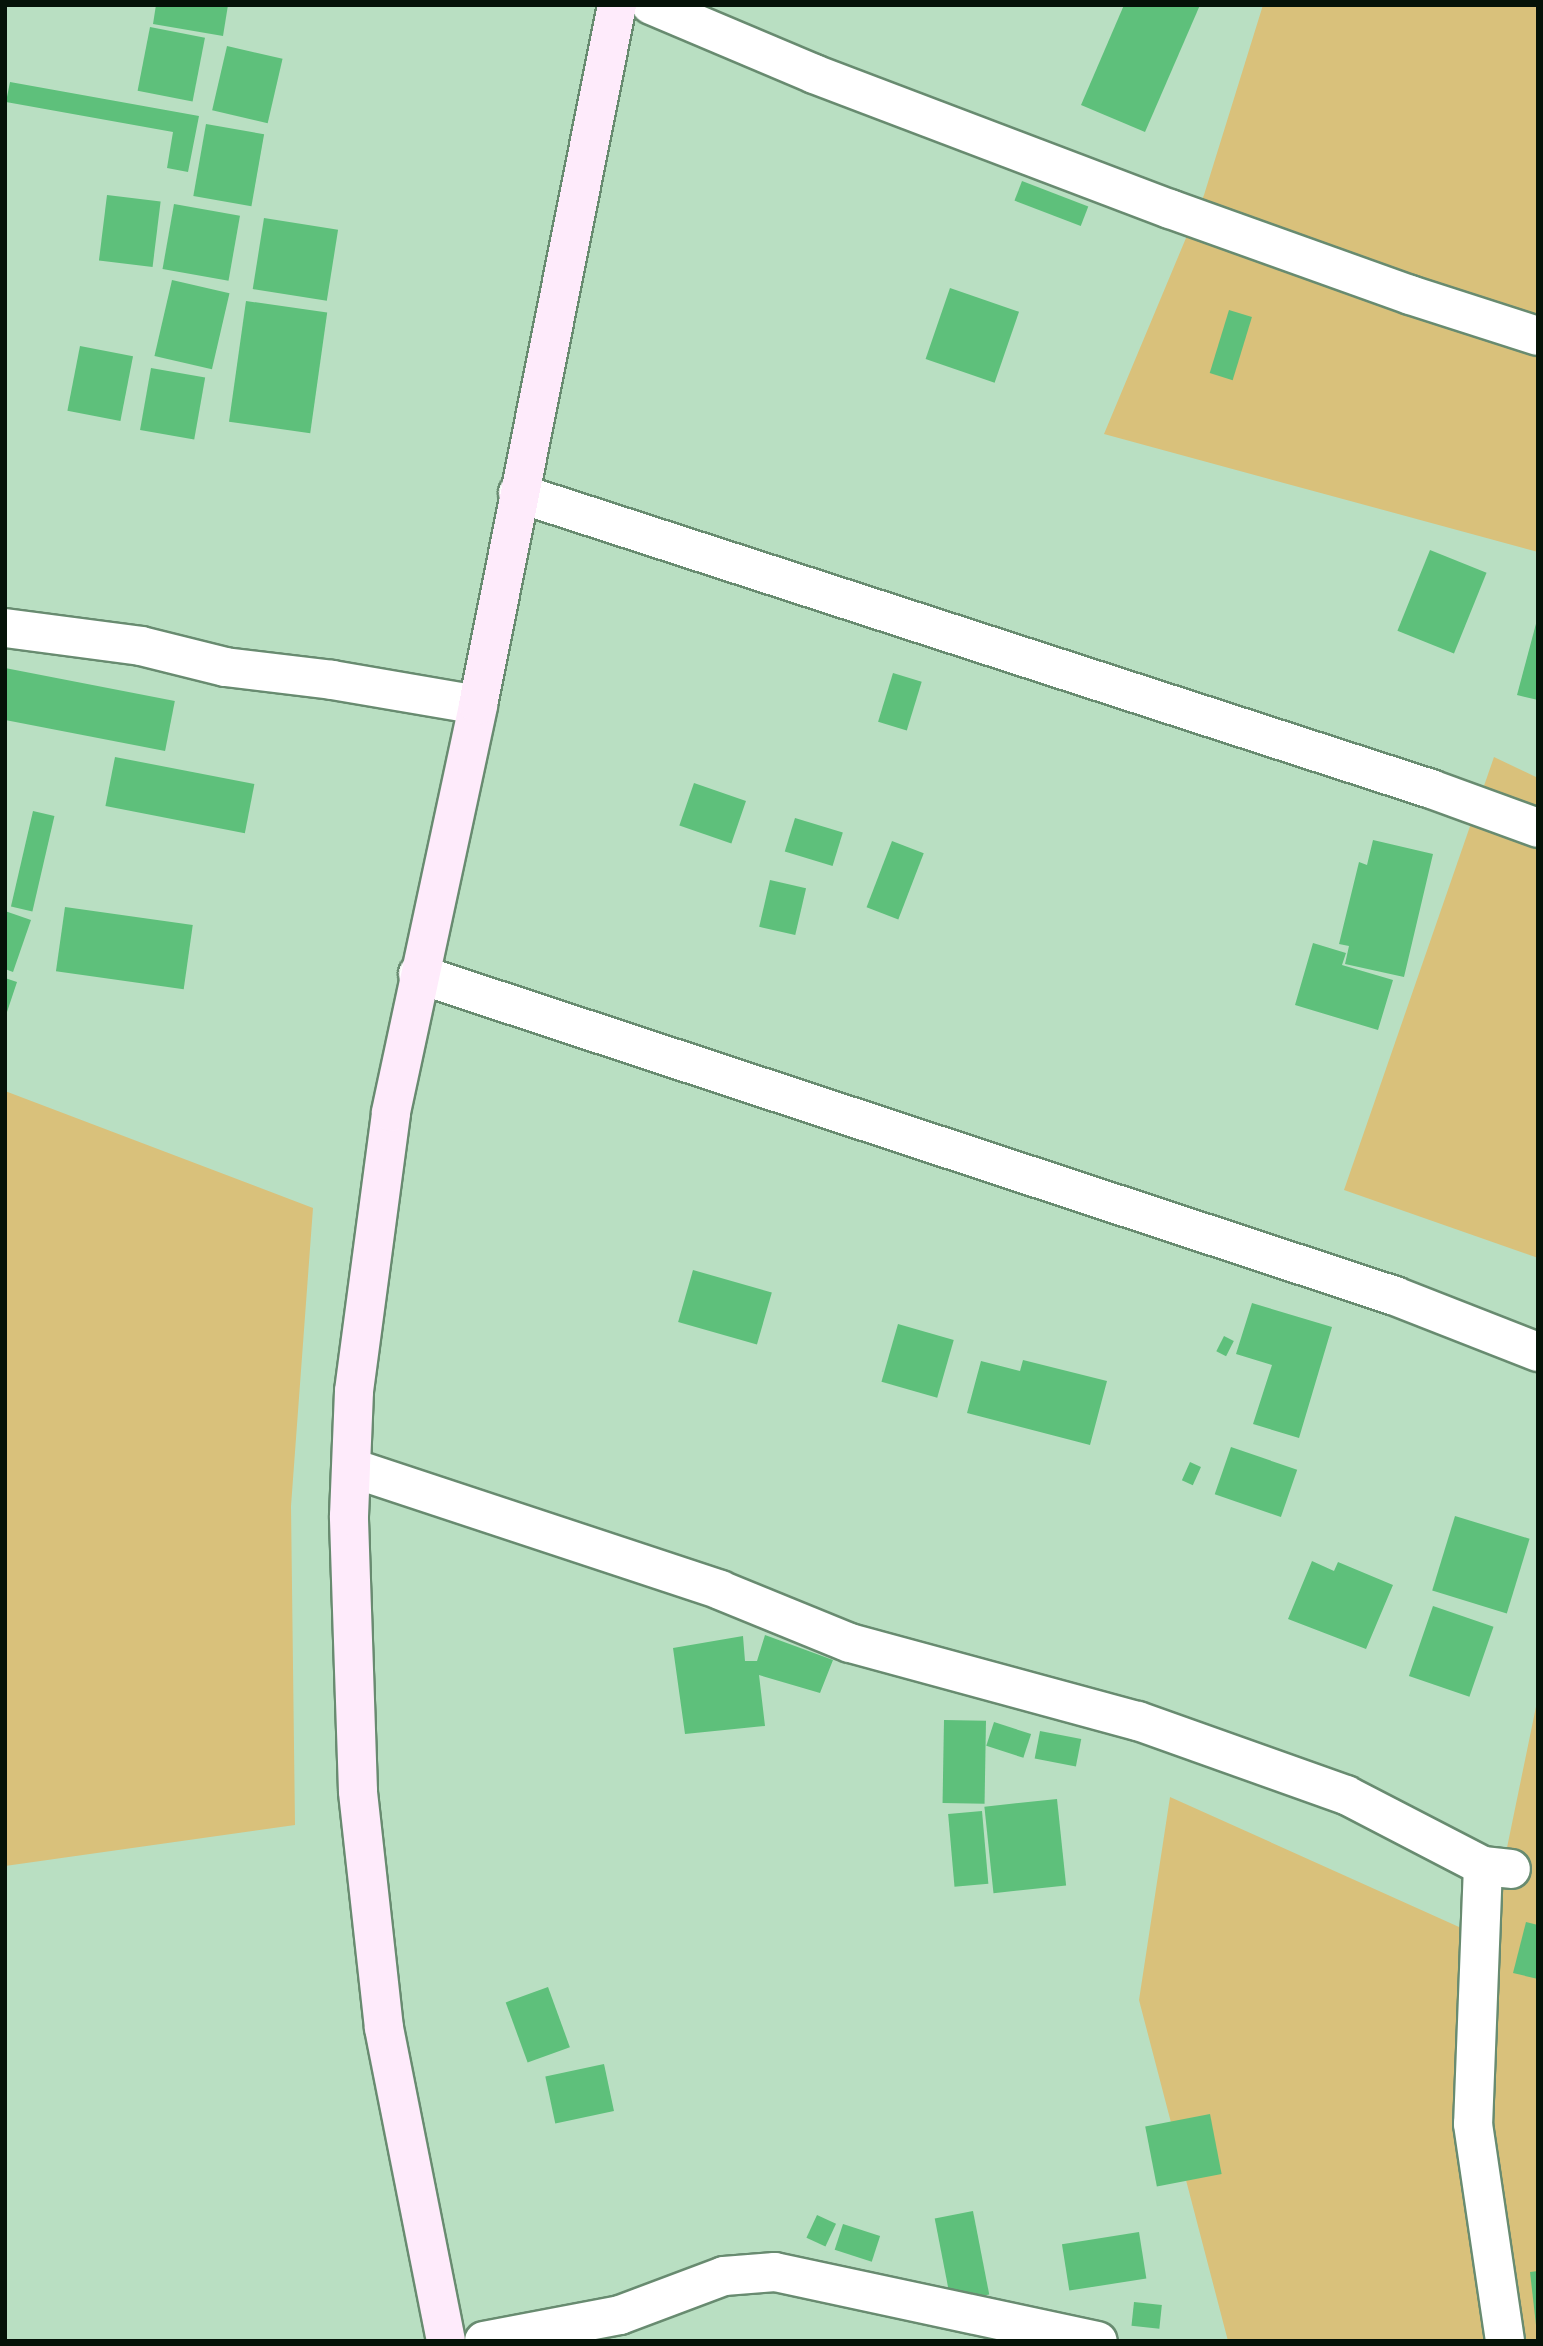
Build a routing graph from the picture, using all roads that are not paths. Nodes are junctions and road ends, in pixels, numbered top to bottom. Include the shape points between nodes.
1 (617, 5) edge
2 (651, 5) edge
3 (1538, 336) edge
4 (517, 493) junction
5 (5, 628) edge
6 (478, 705) junction
7 (1538, 828) edge
8 (418, 974) junction
9 (1538, 1352) edge
10 (352, 1468) junction
11 (446, 2341) edge
12 (484, 2341) edge
13 (1098, 2341) edge
14 (1505, 2341) edge

1 - 4 main road
2 - 3 street via 814,74 1170,209
4 - 6 main road
4 - 7 street
5 - 6 street via 141,646 225,667
6 - 8 main road
8 - 9 street via 1382,1291
8 - 10 main road via 384,1165 354,1391
10 - 11 main road via 349,1516 358,1791 384,2028
10 - 14 street via 720,1590 850,1643 1151,1726 1346,1795 1497,1867 1473,2124
12 - 13 street via 621,2315 724,2276 775,2272

